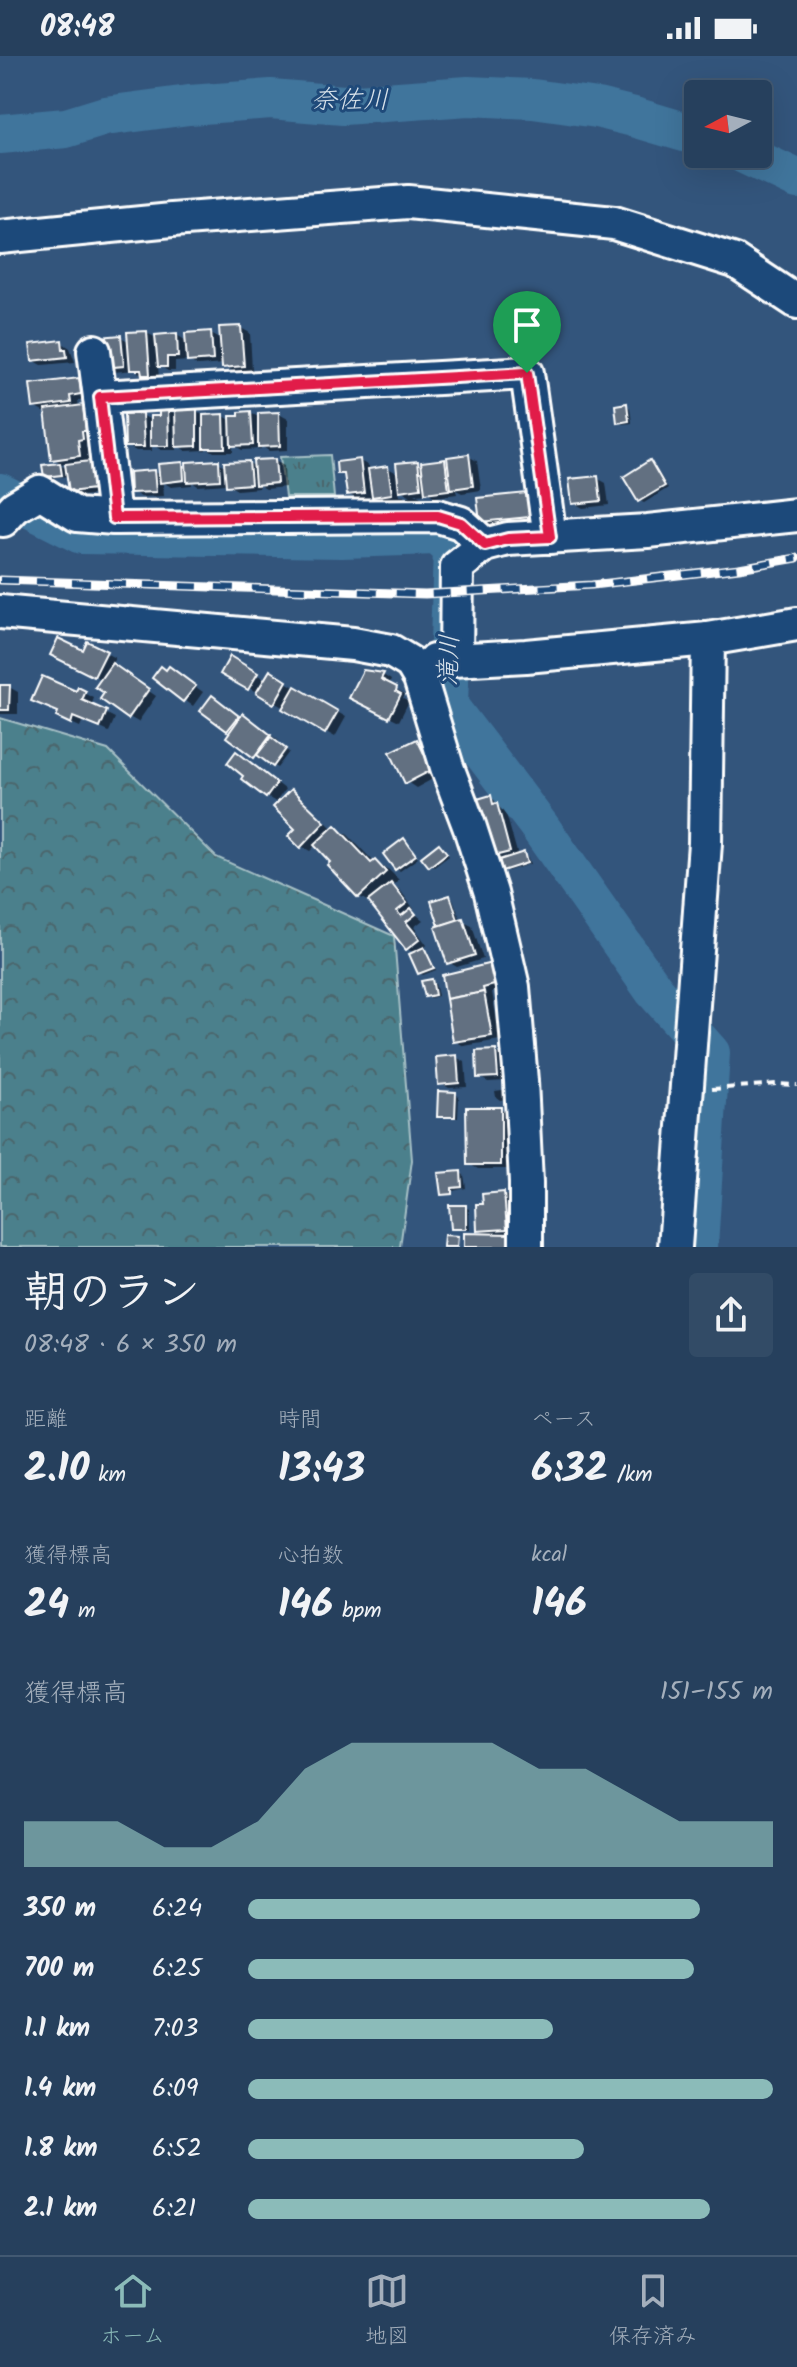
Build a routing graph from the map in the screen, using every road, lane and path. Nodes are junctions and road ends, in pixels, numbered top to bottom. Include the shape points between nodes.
1 (0, 237) edge
2 (797, 302) edge
3 (94, 351) dead end
4 (100, 397) junction
5 (797, 515) edge
6 (114, 518) junction
7 (3, 520) dead end
8 (550, 537) junction
9 (485, 545) junction
10 (0, 612) edge
11 (797, 624) edge
12 (708, 639) junction
13 (456, 659) junction
14 (411, 663) junction
15 (797, 1085) edge
16 (685, 1091) junction
17 (526, 1247) edge
18 (675, 1247) edge

1 - 2 street via 408,202 614,223 735,261
3 - 4 street
4 - 6 street
4 - 8 street via 527,373
5 - 8 street
6 - 7 street via 77,515 40,492
6 - 9 street via 438,516 461,523
8 - 9 street
9 - 13 street via 457,567
10 - 14 street via 353,644 391,651
11 - 12 street
12 - 13 street
12 - 16 street via 705,843
13 - 14 street
14 - 17 street via 487,880 513,987
15 - 16 path
16 - 18 street

